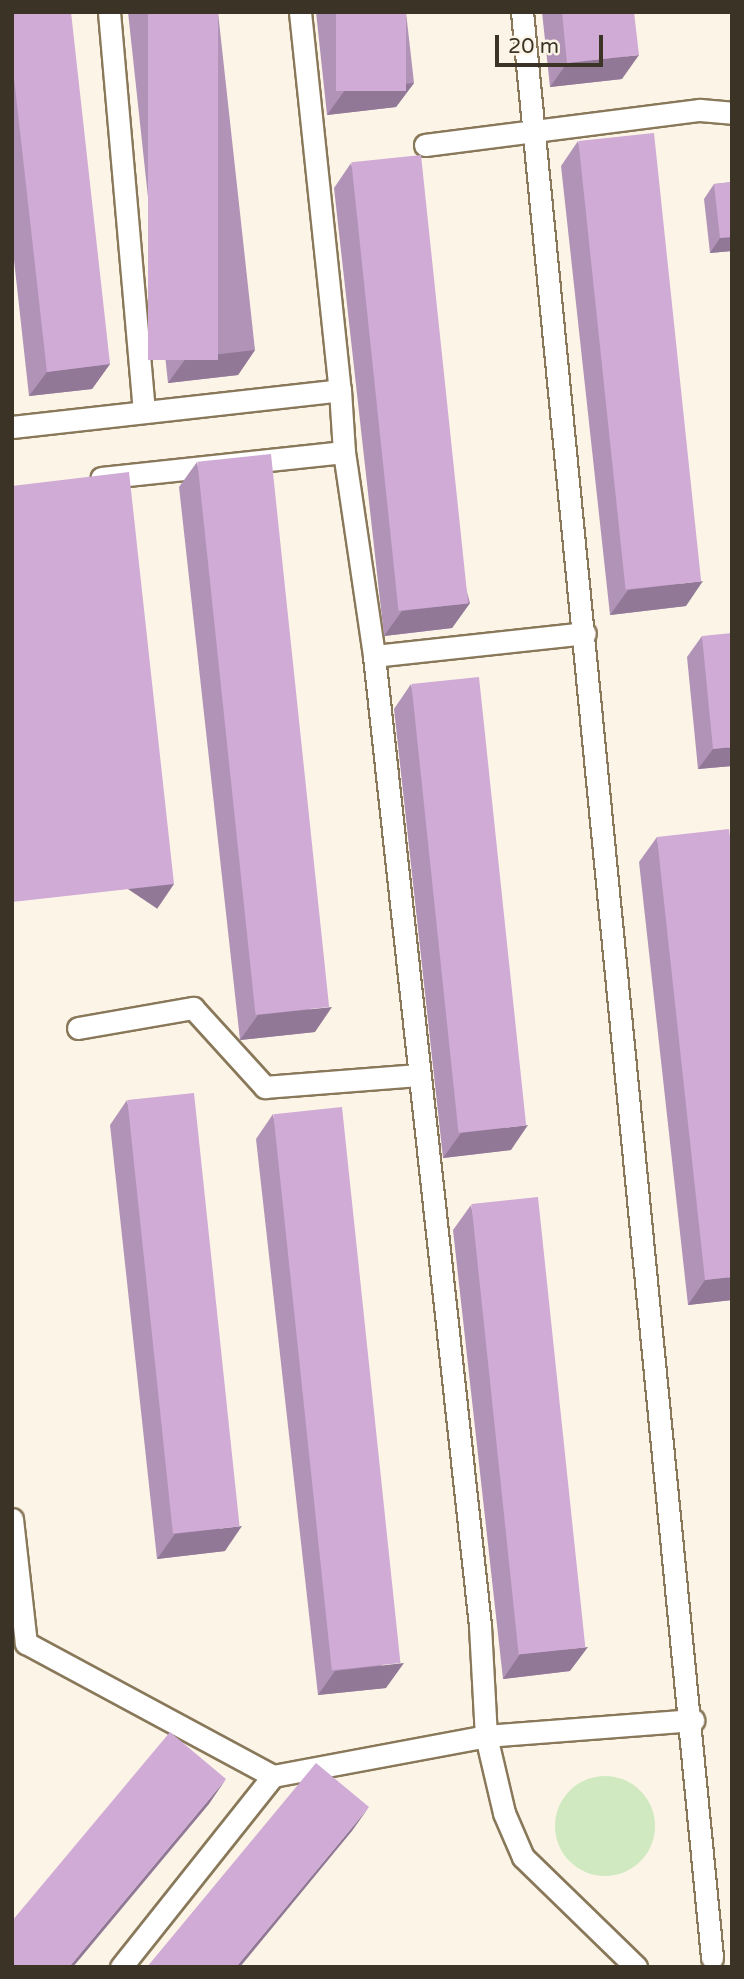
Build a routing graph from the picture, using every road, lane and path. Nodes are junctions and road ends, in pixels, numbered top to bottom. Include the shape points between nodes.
1 (110, 12) edge
2 (300, 12) edge
3 (522, 12) edge
4 (732, 113) edge
5 (534, 134) junction
6 (425, 145) dead end
7 (340, 390) junction
8 (144, 410) junction
9 (12, 426) edge
10 (344, 452) junction
11 (81, 480) edge
12 (584, 634) junction
13 (374, 656) junction
14 (78, 1028) dead end
15 (418, 1075) junction
16 (12, 1519) edge
17 (693, 1720) junction
18 (486, 1736) junction
19 (273, 1776) junction
20 (716, 1960) edge
21 (121, 1967) edge
22 (636, 1967) edge

1 - 8 lane
2 - 7 lane
3 - 5 lane
4 - 5 lane via 700,110
5 - 6 lane
5 - 12 lane
7 - 8 lane
7 - 10 lane
8 - 9 lane
10 - 11 lane
10 - 13 lane
12 - 13 lane
12 - 17 lane
13 - 15 lane
14 - 15 lane via 193,1008 265,1087
15 - 18 lane via 480,1626
16 - 19 lane via 26,1643
17 - 18 lane
17 - 20 lane
18 - 19 lane
18 - 22 lane via 504,1813 523,1857
19 - 21 lane

